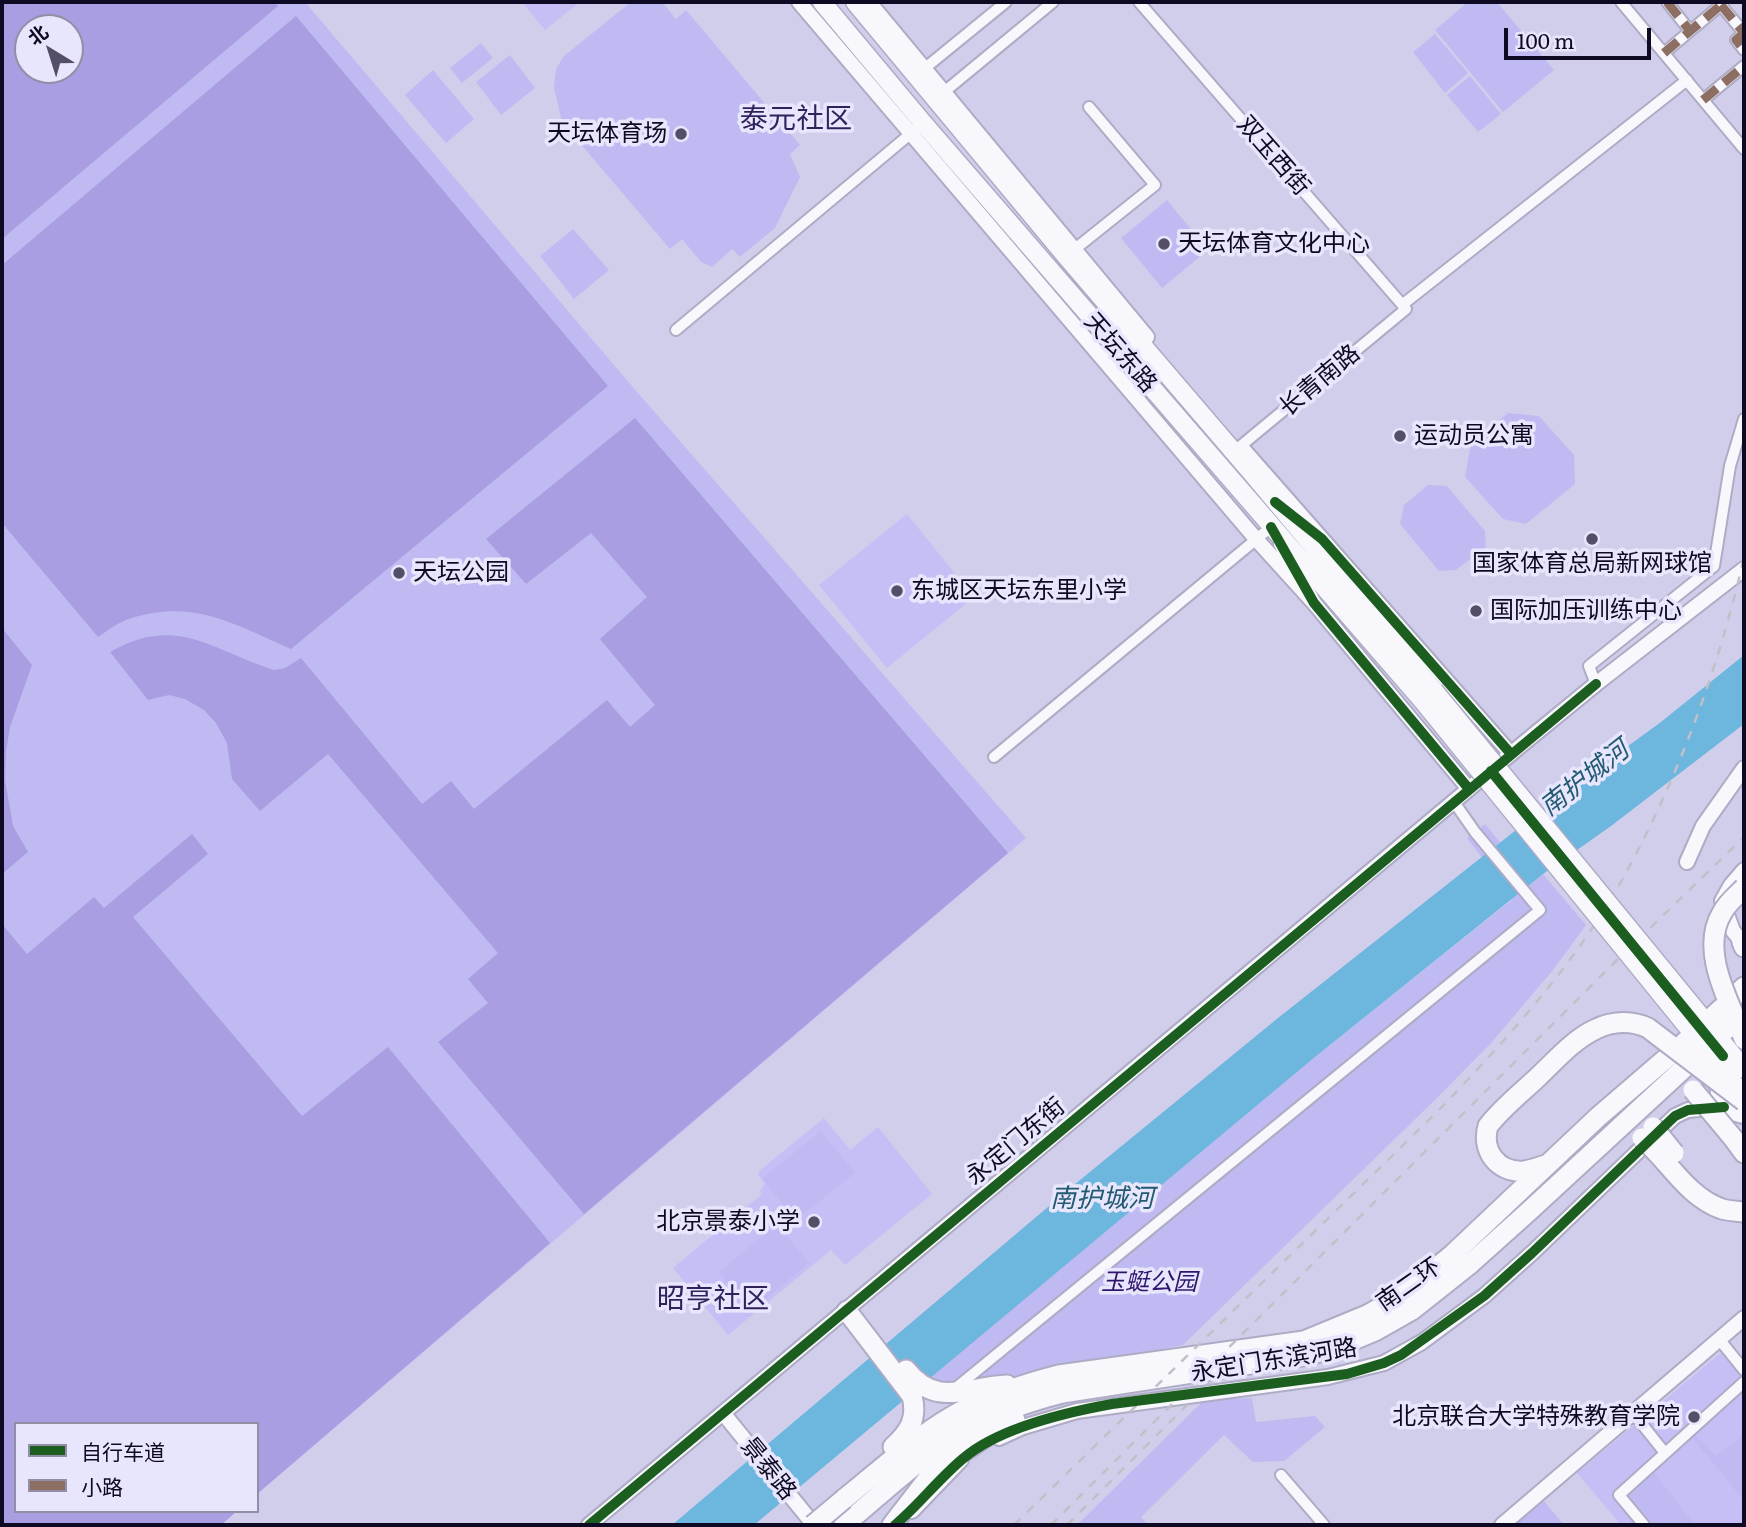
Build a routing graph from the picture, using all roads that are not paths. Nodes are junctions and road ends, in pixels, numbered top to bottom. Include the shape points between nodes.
1 (799, 2) edge
2 (822, 2) edge
3 (855, 2) edge
4 (869, 2) edge
5 (1006, 2) edge
6 (1053, 2) edge
7 (1621, 2) edge
8 (1667, 2) edge
9 (1142, 3) edge
10 (1720, 3) edge
11 (1690, 30) junction
12 (1744, 33) edge
13 (1744, 50) edge
14 (1664, 53) junction
15 (1744, 66) edge
16 (921, 72) junction
17 (1687, 80) junction
18 (940, 96) junction
19 (1703, 100) junction
20 (1089, 107) dead end
21 (916, 129) junction
22 (1744, 149) edge
23 (1070, 253) junction
24 (1404, 307) junction
25 (676, 330) dead end
26 (1744, 419) edge
27 (1237, 449) junction
28 (1275, 502) junction
29 (1271, 527) junction
30 (1256, 539) junction
31 (1322, 539) junction
32 (1744, 569) edge
33 (1314, 603) junction
34 (1596, 684) junction
35 (1428, 696) junction
36 (1484, 723) junction
37 (1511, 754) junction
38 (994, 757) dead end
39 (1443, 758) junction
40 (1744, 768) edge
41 (1490, 771) junction
42 (1469, 789) junction
43 (1454, 802) junction
44 (1687, 862) dead end
45 (1744, 870) edge
46 (1744, 888) edge
47 (1743, 944) edge
48 (1744, 987) edge
49 (1734, 1014) edge
50 (1744, 1040) edge
51 (1688, 1056) junction
52 (1734, 1063) edge
53 (1665, 1086) junction
54 (1744, 1099) edge
55 (1690, 1100) junction
56 (1724, 1108) junction
57 (1744, 1116) edge
58 (1647, 1132) junction
59 (1598, 1146) junction
60 (1738, 1146) edge
61 (1547, 1165) junction
62 (1744, 1197) edge
63 (1744, 1212) edge
64 (851, 1308) junction
65 (1744, 1318) edge
66 (870, 1332) junction
67 (1719, 1339) junction
68 (1744, 1370) edge
69 (1744, 1382) edge
70 (1029, 1383) junction
71 (1108, 1386) junction
72 (943, 1392) junction
73 (723, 1413) junction
74 (1633, 1413) junction
75 (1665, 1453) junction
76 (1281, 1475) dead end
77 (845, 1499) junction
78 (851, 1520) edge
79 (589, 1525) edge
80 (814, 1525) edge
81 (894, 1525) edge
82 (1324, 1525) edge
83 (1502, 1525) edge
84 (1644, 1525) edge

1 - 21 street
2 - 21 main road, 天坛东路
3 - 16 main road, 天坛东路
4 - 16 street
5 - 16 street
6 - 18 street
7 - 14 street
8 - 11 street
9 - 24 street, 双玉西街
10 - 11 street
10 - 12 street
11 - 14 street
12 - 13 street via 1736,40
14 - 17 street
15 - 19 street
16 - 18 main road, 天坛东路
17 - 19 street
17 - 24 street, 长青南路
18 - 23 main road, 天坛东路
19 - 22 street
20 - 23 street via 1155,185
21 - 25 street
21 - 29 main road, 天坛东路
21 - 30 street
23 - 27 main road, 天坛东路
24 - 27 street, 长青南路
26 - 34 street via 1730,466 1714,566 1589,666
27 - 28 main road, 天坛东路
27 - 31 street
28 - 31 street
28 - 35 main road, 天坛东路
29 - 30 street
29 - 33 street
29 - 35 main road, 天坛东路
30 - 33 street
30 - 38 street
31 - 36 street
32 - 34 street, 永定门东街
33 - 39 street
34 - 37 street, 永定门东街
35 - 52 main road, bridge
35 - 54 main road, bridge
36 - 37 street
36 - 39 street
37 - 41 street, 永定门东街
39 - 42 street
40 - 44 street via 1703,826
41 - 42 street, 永定门东街
41 - 52 street
42 - 43 street, 永定门东街
43 - 64 street, 永定门东街
43 - 72 street via 1540,910
45 - 47 street via 1722,901
46 - 50 highway, bridge via 1722,912 1712,945
48 - 49 highway, 南二环
49 - 51 highway, 南二环, bridge
51 - 53 highway, 南二环
51 - 55 highway via 1684,1076
51 - 61 highway, 南二环 via 1598,1117
52 - 56 street via 1717,1087
53 - 55 highway via 1679,1080
53 - 58 highway via 1651,1103
53 - 59 highway, 南二环
54 - 61 highway, bridge via 1648,1028 1618,1023 1597,1028 1556,1060 1488,1126 1486,1146 1496,1163 1525,1171
55 - 56 street
55 - 60 highway, bridge
55 - 81 street, 永定门东滨河路 via 1485,1296 1401,1354 1347,1374 1112,1404 1023,1427 964,1457
56 - 57 street
58 - 59 highway
58 - 62 highway, bridge via 1714,1194
58 - 63 highway, bridge via 1692,1190 1722,1209
59 - 71 highway, 南二环 via 1470,1264 1412,1310 1374,1331 1309,1355
61 - 70 highway, 南二环 via 1403,1295 1333,1329 1304,1341
64 - 66 highway
64 - 73 street, 永定门东街
65 - 67 street
66 - 72 highway via 914,1380 925,1389
66 - 77 highway via 912,1396 913,1425
67 - 68 street
67 - 74 street
69 - 75 street
70 - 72 highway
70 - 77 highway, 南二环 via 967,1408 933,1429
71 - 78 highway, 南二环 via 1025,1403 973,1425
71 - 81 highway via 1025,1415 988,1434 933,1472
73 - 79 street, 永定门东街
73 - 80 street, 景泰路
74 - 75 street
74 - 83 street
75 - 84 street via 1619,1495
76 - 82 street
77 - 80 highway, 南二环, bridge

